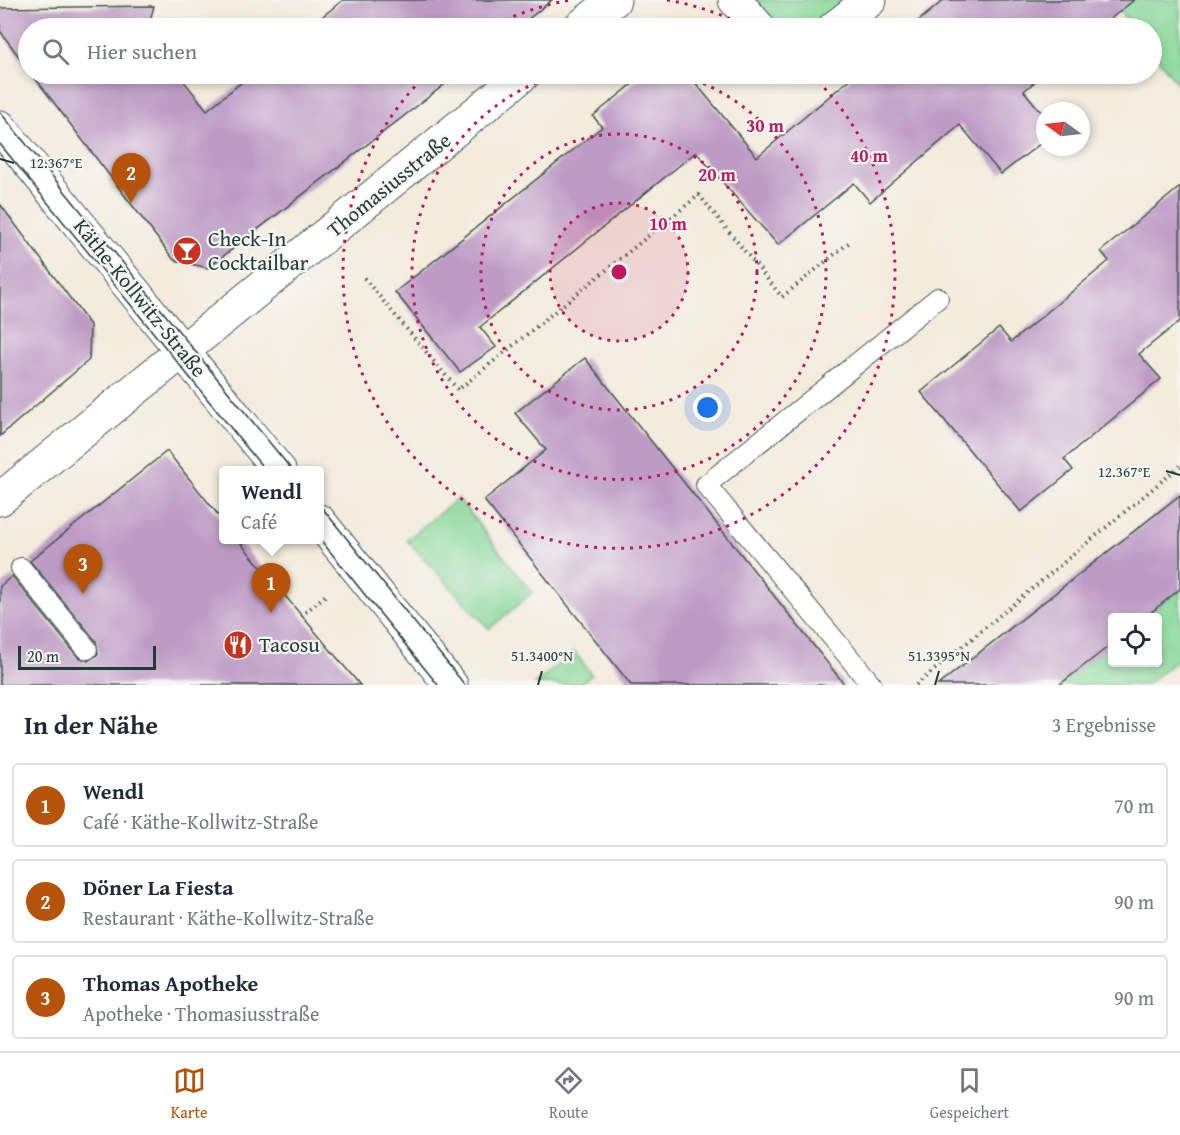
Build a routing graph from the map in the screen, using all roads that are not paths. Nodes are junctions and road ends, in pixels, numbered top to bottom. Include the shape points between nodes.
1 (614, 0) edge
2 (735, 0) edge
3 (870, 0) edge
4 (592, 18) edge
5 (750, 18) edge
6 (847, 18) edge
7 (512, 84) edge
8 (0, 127) edge
9 (938, 298) dead end
10 (184, 351) junction
11 (275, 466) edge
12 (0, 499) edge
13 (324, 527) edge
14 (21, 568) dead end
15 (87, 649) dead end
16 (451, 685) edge
17 (872, 685) edge

1 - 4 street
2 - 5 street
3 - 6 street
7 - 10 street, Thomasiusstraße
8 - 10 street, Käthe-Kollwitz-Straße
9 - 17 lane via 706,485
10 - 11 street, Käthe-Kollwitz-Straße
10 - 12 street, Thomasiusstraße
13 - 16 street
14 - 15 lane

